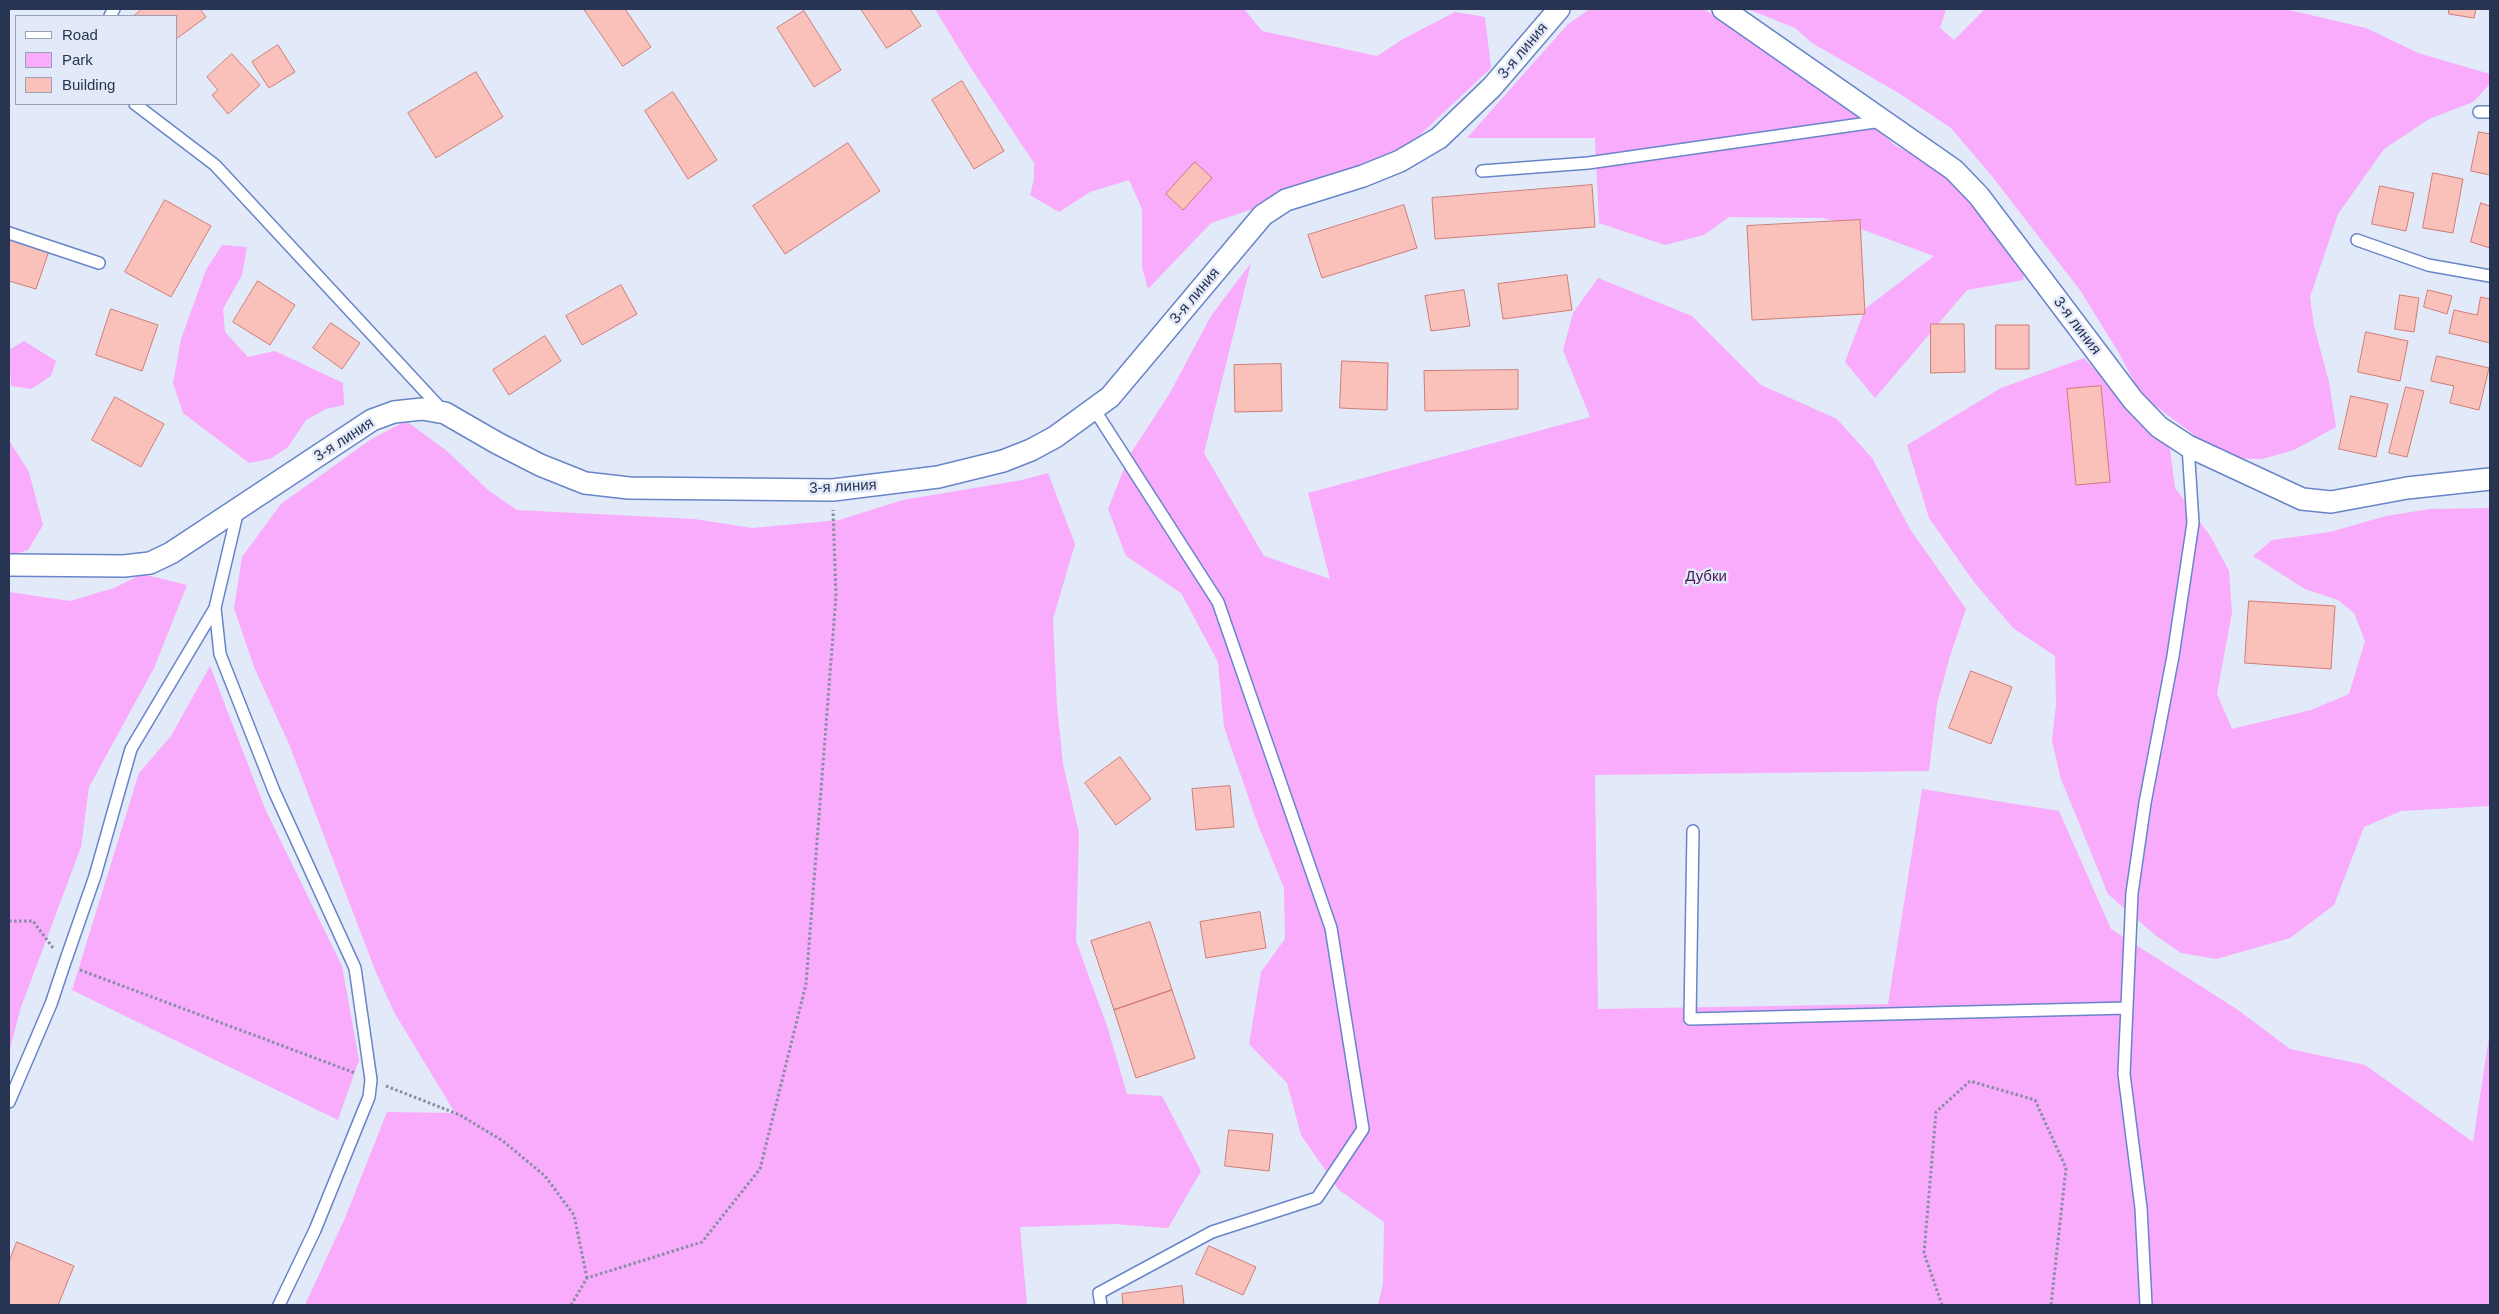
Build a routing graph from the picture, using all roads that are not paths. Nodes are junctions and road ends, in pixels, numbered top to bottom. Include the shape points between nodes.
1 (1559, 9) edge
2 (1723, 9) edge
3 (136, 105) edge
4 (1884, 121) junction
5 (1482, 171) dead end
6 (9, 233) edge
7 (2358, 240) dead end
8 (99, 263) dead end
9 (2490, 276) edge
10 (1094, 409) junction
11 (445, 413) junction
12 (2188, 446) junction
13 (2490, 479) edge
14 (238, 510) junction
15 (9, 565) edge
16 (215, 608) junction
17 (1693, 831) dead end
18 (2127, 1008) junction
19 (9, 1102) edge
20 (279, 1305) edge
21 (1101, 1305) edge
22 (2146, 1305) edge

1 - 10 street, 3-я линия via 1492,87 1439,138 1400,161 1286,200 1263,215 1110,397
2 - 4 street, 3-я линия
3 - 11 lane via 215,165
4 - 5 lane via 1588,163
4 - 12 street, 3-я линия via 1954,170 1979,196 2133,400 2159,427
6 - 8 lane
7 - 9 lane via 2428,265
10 - 11 street, 3-я линия via 1055,437 1003,461 938,477 833,490 629,488 585,483 540,465
10 - 21 lane via 1218,602 1331,928 1363,1129 1317,1198 1212,1232 1099,1293
11 - 14 street, 3-я линия via 422,408 394,412 372,420
12 - 13 street, 3-я линия via 2302,499 2331,502 2407,488
12 - 18 lane via 2193,523 2132,893
14 - 15 street, 3-я линия via 171,553 150,562 124,566
14 - 16 lane
16 - 19 lane via 131,748 95,876 51,1004
16 - 20 lane via 220,654 274,791 355,968 371,1080 369,1097 315,1230
17 - 18 lane via 1690,1019
18 - 22 lane via 2124,1074 2141,1208

